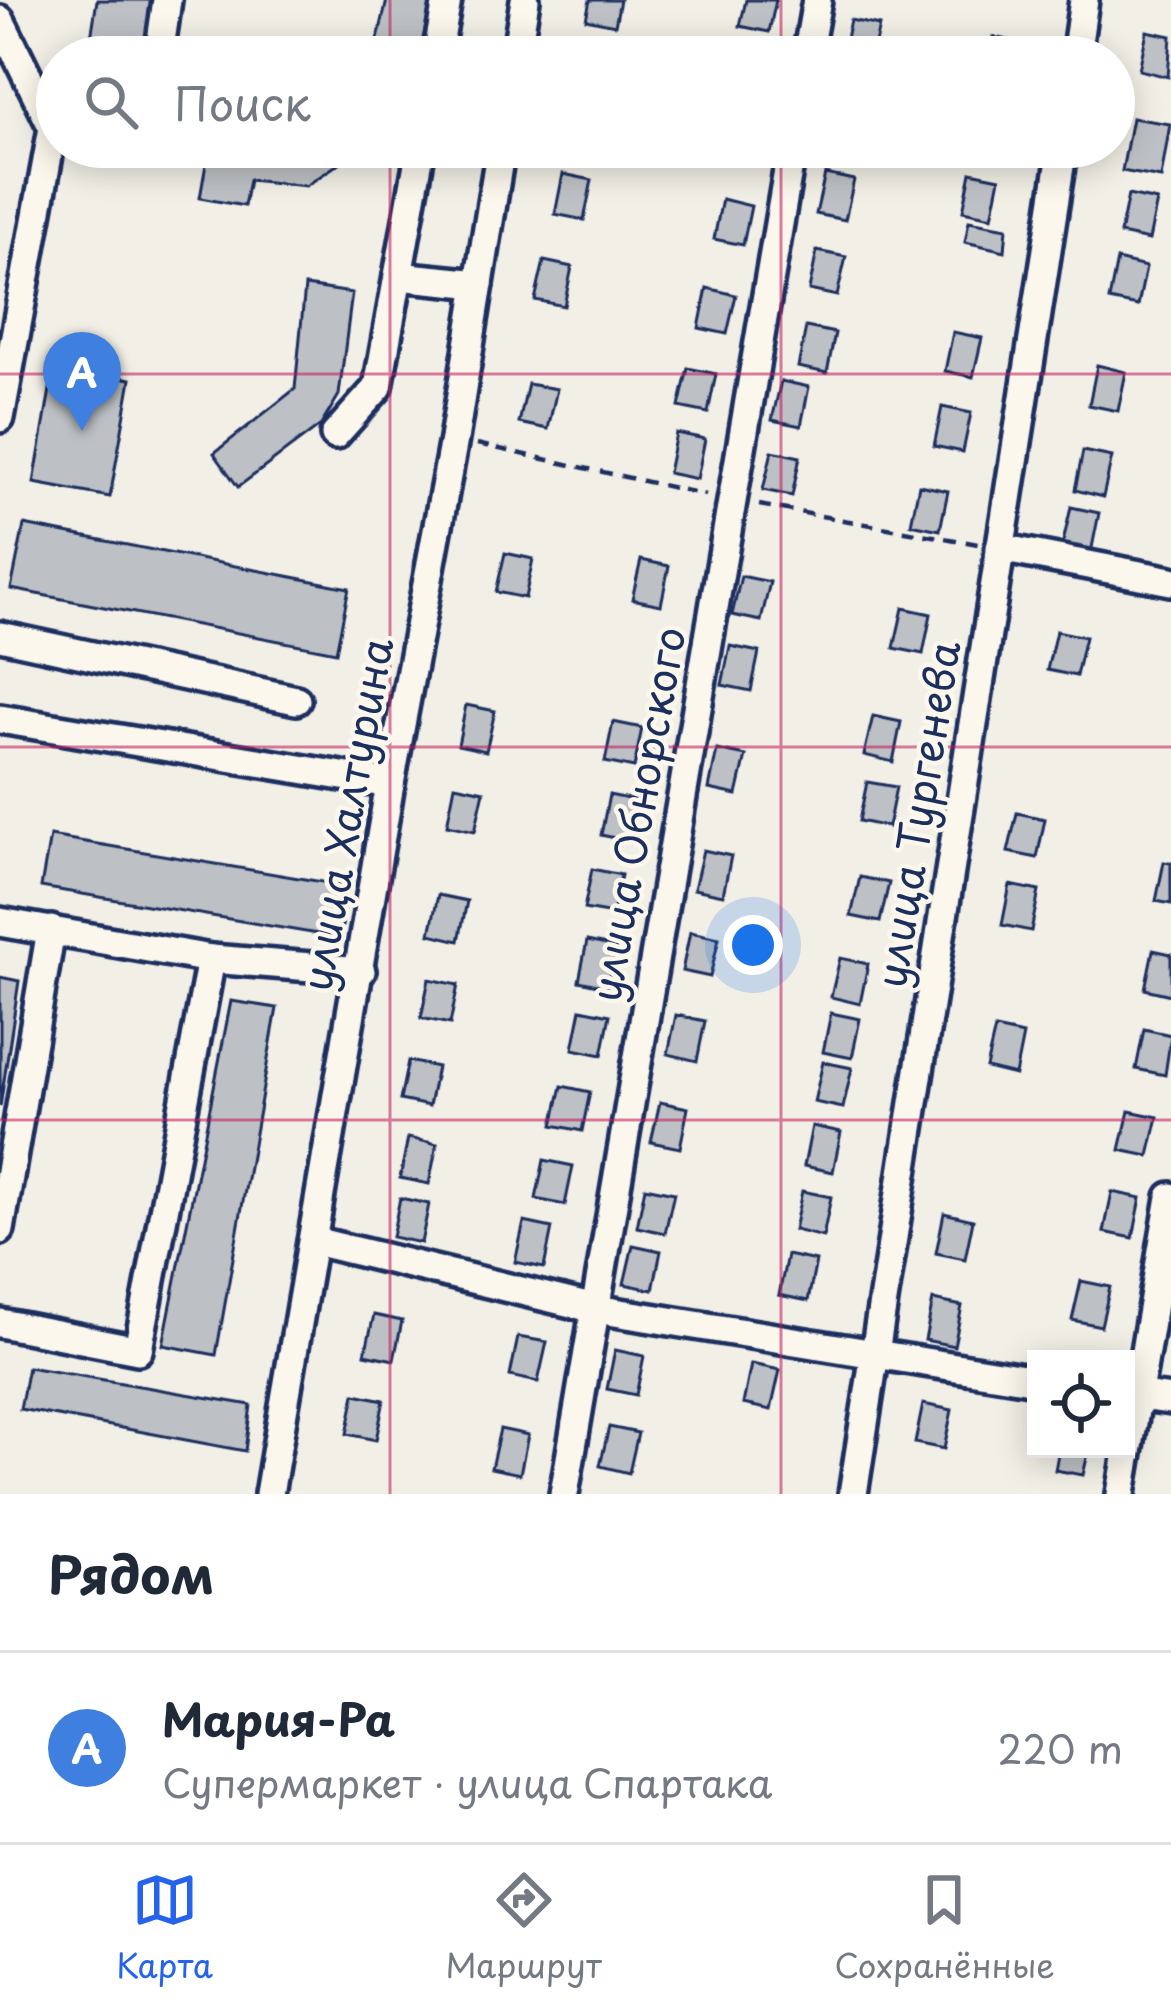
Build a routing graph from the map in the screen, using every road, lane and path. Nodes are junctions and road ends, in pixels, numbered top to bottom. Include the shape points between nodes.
1 (167, 0) edge
2 (447, 0) edge
3 (525, 0) edge
4 (817, 0) edge
5 (1084, 0) edge
6 (4, 35) edge
7 (162, 36) edge
8 (441, 36) edge
9 (519, 36) edge
10 (811, 36) edge
11 (1079, 36) edge
12 (36, 97) edge
13 (45, 168) edge
14 (417, 168) edge
15 (498, 168) edge
16 (788, 168) edge
17 (1060, 168) edge
18 (398, 276) junction
19 (479, 284) junction
20 (0, 418) edge
21 (335, 435) dead end
22 (1000, 548) junction
23 (1171, 581) edge
24 (0, 635) edge
25 (296, 700) dead end
26 (0, 719) edge
27 (390, 784) junction
28 (0, 922) edge
29 (51, 930) junction
30 (211, 959) junction
31 (361, 971) junction
32 (1171, 1197) edge
33 (0, 1230) edge
34 (314, 1241) junction
35 (596, 1309) junction
36 (0, 1323) edge
37 (874, 1354) junction
38 (1027, 1379) edge
39 (1135, 1380) edge
40 (1135, 1395) edge
41 (1171, 1400) edge
42 (1125, 1458) edge
43 (269, 1494) edge
44 (564, 1494) edge
45 (853, 1494) edge
46 (1121, 1494) edge

1 - 7 street
2 - 8 street
3 - 9 street
4 - 10 street
5 - 11 street
6 - 12 street
13 - 20 street
14 - 18 street
15 - 19 street, улица Халтурина
16 - 35 street, улица Обнорского
17 - 22 street, улица Тургенева
18 - 19 street
18 - 21 street via 378,387
19 - 27 street, улица Халтурина
22 - 23 street
22 - 37 street, улица Тургенева
24 - 25 street
26 - 27 street
27 - 31 street, улица Халтурина
28 - 29 street
29 - 30 street
29 - 33 street
30 - 31 street
30 - 36 street via 138,1350
31 - 34 street, улица Халтурина
32 - 39 street
34 - 35 street
34 - 43 street, улица Халтурина
35 - 37 street
35 - 44 street, улица Обнорского
37 - 38 street
37 - 45 street, улица Тургенева
40 - 41 street
42 - 46 street

